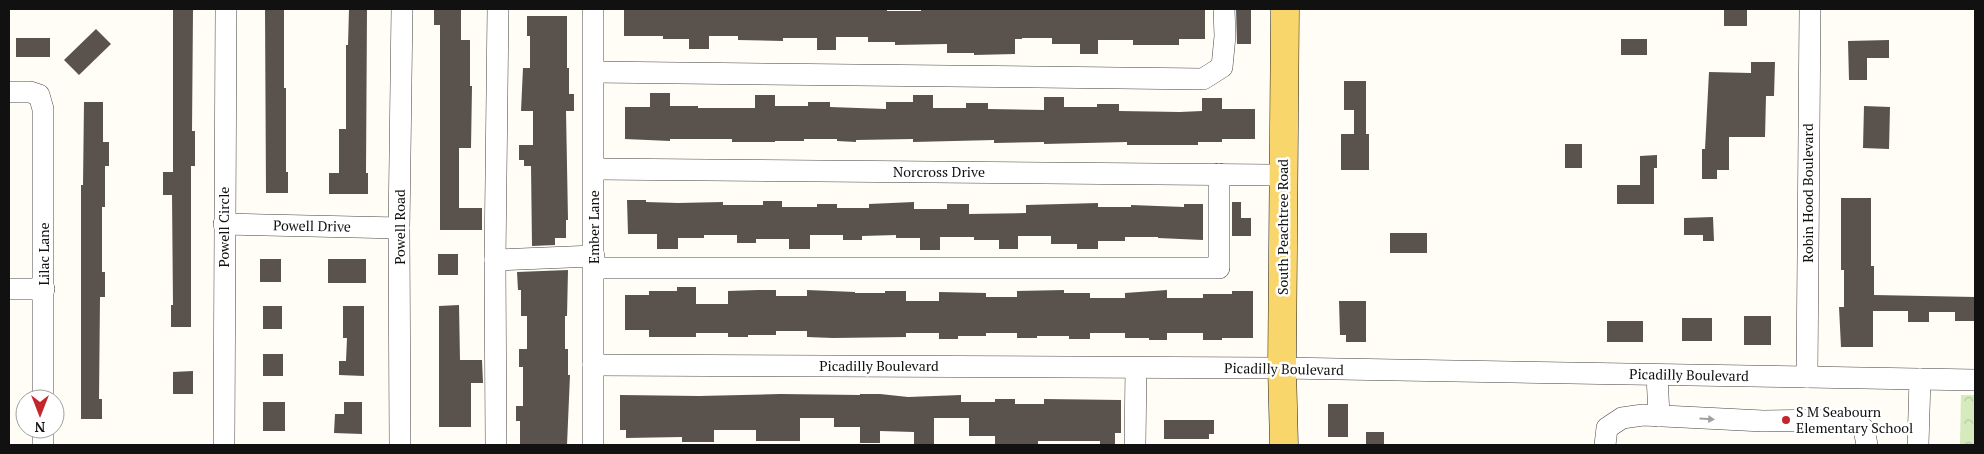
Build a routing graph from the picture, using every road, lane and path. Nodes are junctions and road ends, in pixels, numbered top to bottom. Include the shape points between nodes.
1 (226, 9) edge
2 (402, 9) edge
3 (498, 9) edge
4 (593, 9) edge
5 (1224, 9) edge
6 (1285, 9) edge
7 (1810, 9) edge
8 (594, 72) junction
9 (9, 92) edge
10 (594, 169) junction
11 (1219, 174) junction
12 (1284, 175) junction
13 (224, 224) junction
14 (399, 228) junction
15 (495, 260) junction
16 (594, 262) junction
17 (9, 289) edge
18 (44, 289) junction
19 (593, 365) junction
20 (1136, 368) junction
21 (1282, 368) junction
22 (1657, 375) junction
23 (1807, 377) junction
24 (1920, 379) junction
25 (1975, 380) edge
26 (44, 389) edge
27 (1659, 416) junction
28 (224, 445) edge
29 (400, 445) edge
30 (496, 445) edge
31 (593, 445) edge
32 (1135, 445) edge
33 (1284, 445) edge
34 (1605, 445) edge
35 (1867, 445) edge
36 (1918, 445) edge

1 - 13 street, Powell Circle
2 - 14 street, Powell Road
3 - 15 street
4 - 8 street, Ember Lane
5 - 8 street via 1222,68 1203,79
6 - 12 main road, South Peachtree Road
7 - 23 street, Robin Hood Boulevard
8 - 10 street, Ember Lane
9 - 18 street, Lilac Lane via 39,95 43,109
10 - 11 street, Norcross Drive
10 - 16 street, Ember Lane
11 - 12 street, Norcross Drive
11 - 16 street via 1219,268
12 - 21 main road, South Peachtree Road
13 - 14 street, Powell Drive
13 - 28 street, Powell Circle
14 - 29 street, Powell Road
15 - 16 street
15 - 30 street
16 - 19 street, Ember Lane
17 - 18 street
18 - 26 street, Lilac Lane
19 - 20 street, Picadilly Boulevard
19 - 31 street, Ember Lane
20 - 21 street, Picadilly Boulevard
20 - 32 street
21 - 22 street, Picadilly Boulevard
21 - 33 main road, South Peachtree Road
22 - 23 street, Picadilly Boulevard
22 - 27 street
23 - 24 street, Picadilly Boulevard
24 - 25 street, Picadilly Boulevard
24 - 36 street
27 - 34 street via 1622,418 1607,428
27 -> 35 street via 1855,422 1864,429

